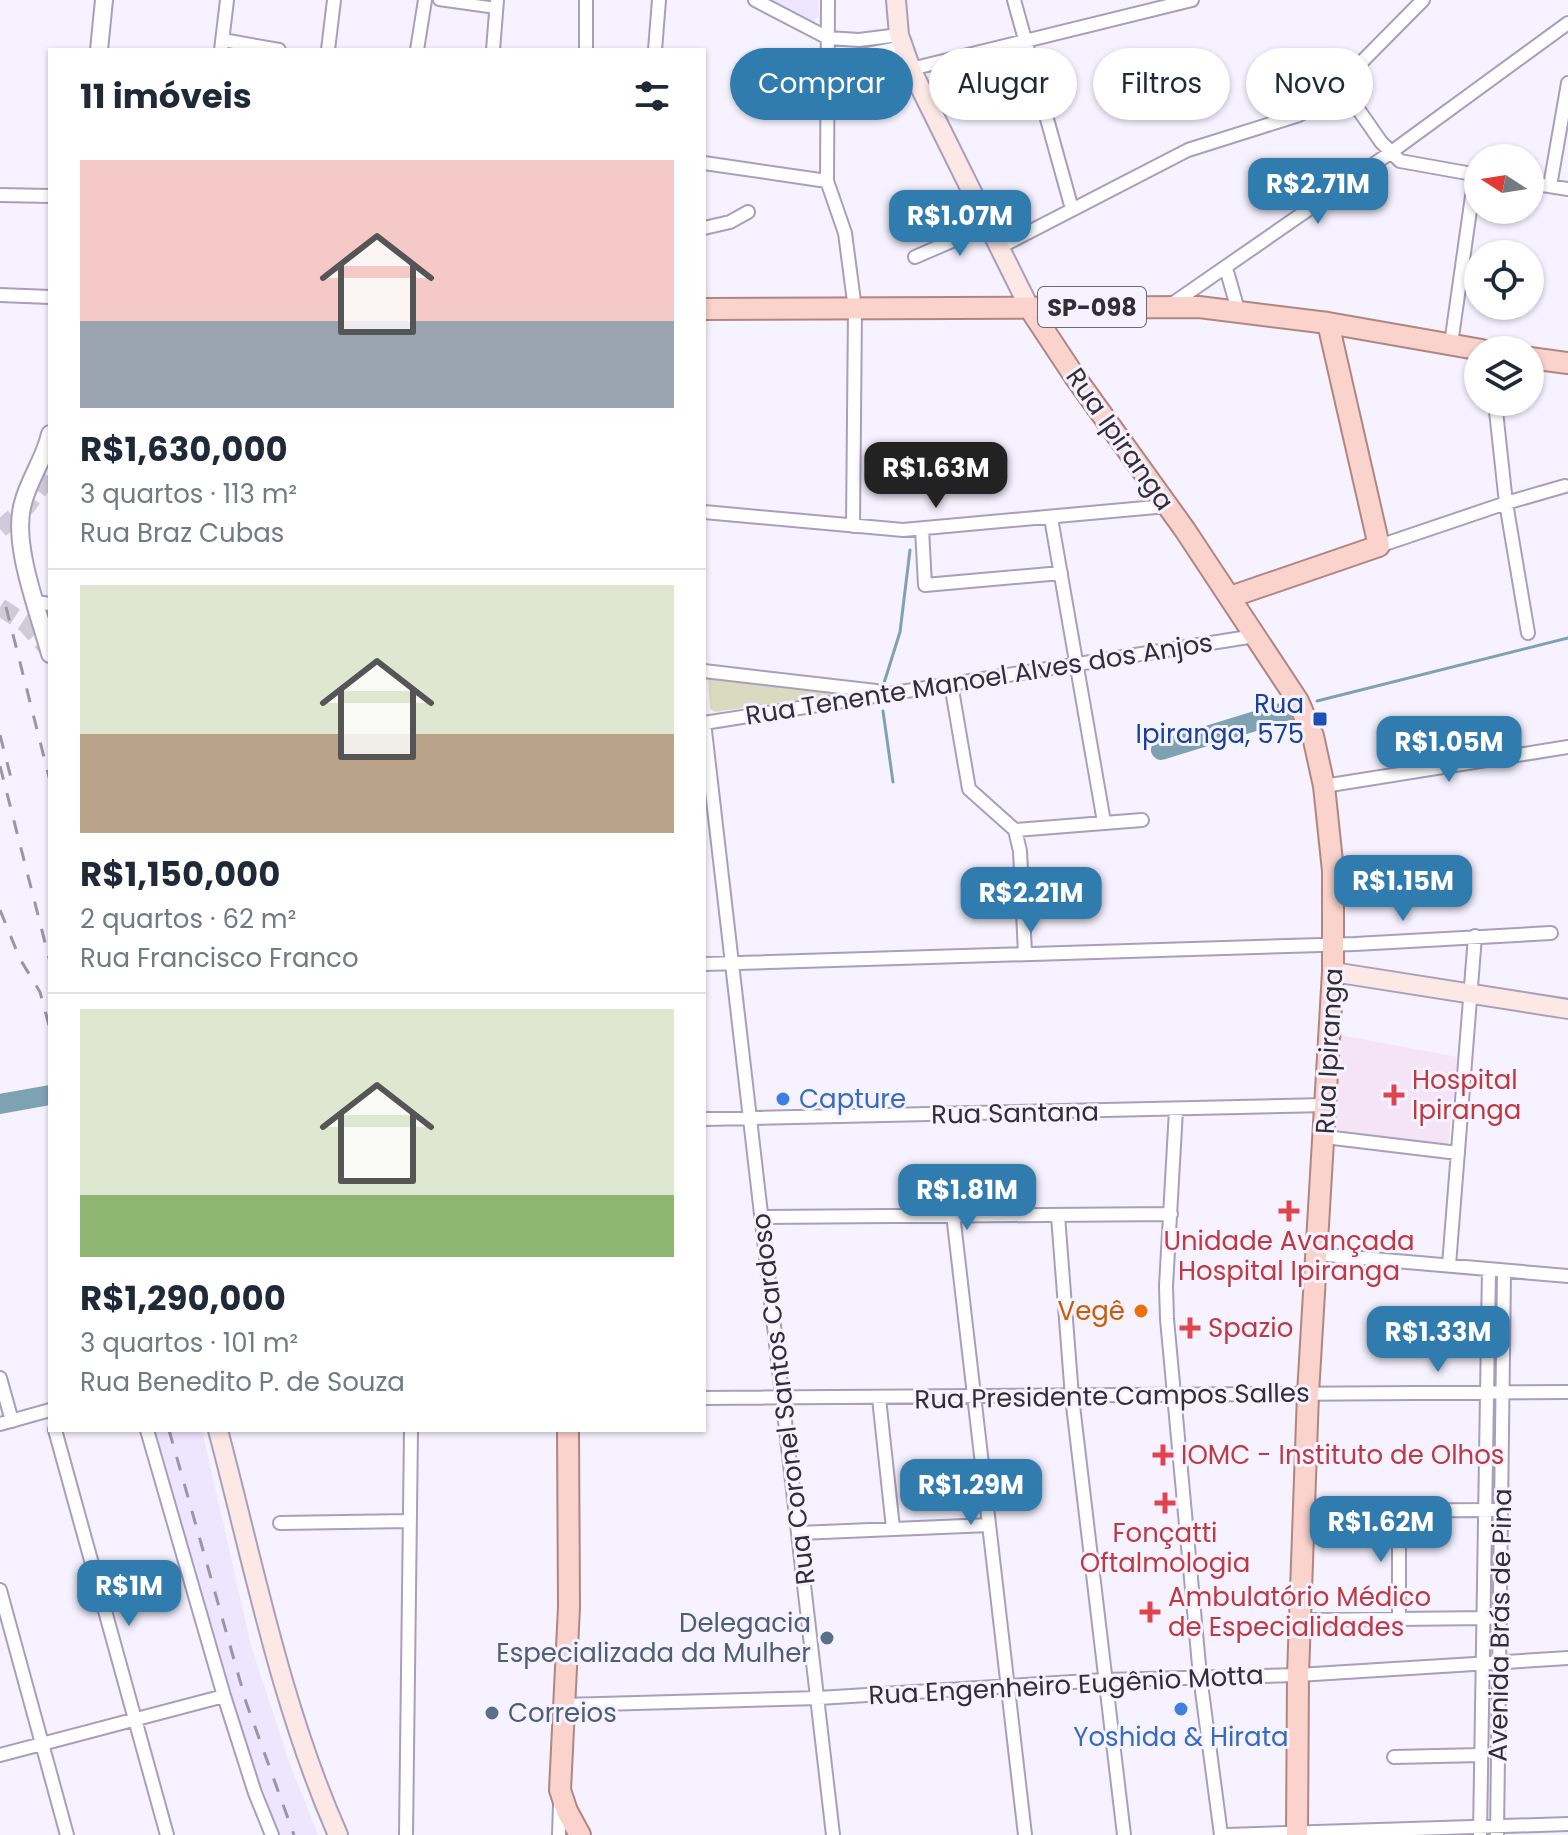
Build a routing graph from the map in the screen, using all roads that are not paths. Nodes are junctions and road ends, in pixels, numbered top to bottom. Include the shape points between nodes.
1 (104, 0) edge
2 (227, 0) edge
3 (334, 0) edge
4 (425, 0) edge
5 (439, 0) edge
6 (586, 0) edge
7 (659, 0) edge
8 (755, 0) edge
9 (828, 0) edge
10 (896, 0) edge
11 (1014, 0) edge
12 (1192, 0) edge
13 (1423, 0) edge
14 (497, 4) edge
15 (1568, 23) edge
16 (814, 30) junction
17 (828, 38) junction
18 (901, 41) junction
19 (1025, 41) junction
20 (222, 45) edge
21 (99, 48) edge
22 (256, 48) edge
23 (328, 48) edge
24 (417, 48) edge
25 (493, 48) edge
26 (586, 48) edge
27 (655, 48) edge
28 (828, 48) edge
29 (876, 48) edge
30 (904, 48) edge
31 (1373, 50) edge
32 (913, 69) edge
33 (913, 73) edge
34 (1568, 83) edge
35 (827, 120) edge
36 (1283, 120) edge
37 (1366, 120) edge
38 (1390, 153) junction
39 (706, 163) edge
40 (1464, 173) edge
41 (827, 181) junction
42 (1544, 185) edge
43 (1550, 186) junction
44 (1568, 189) edge
45 (0, 195) edge
46 (48, 196) edge
47 (1072, 209) junction
48 (748, 212) dead end
49 (1469, 224) edge
50 (989, 225) junction
51 (706, 228) edge
52 (1000, 247) junction
53 (915, 257) dead end
54 (1226, 268) junction
55 (0, 295) edge
56 (48, 297) edge
57 (1169, 306) junction
58 (706, 309) edge
59 (855, 309) junction
60 (1030, 309) junction
61 (1238, 310) junction
62 (1328, 323) junction
63 (1451, 344) junction
64 (1464, 347) edge
65 (1544, 360) edge
66 (1568, 363) edge
67 (1497, 416) edge
68 (48, 439) edge
69 (1565, 486) dead end
70 (1506, 503) junction
71 (1167, 506) junction
72 (706, 512) edge
73 (1051, 518) junction
74 (853, 526) junction
75 (922, 529) junction
76 (1379, 546) junction
77 (1061, 573) junction
78 (1230, 597) junction
79 (43, 603) edge
80 (1528, 633) dead end
81 (1255, 636) junction
82 (48, 639) edge
83 (1076, 664) junction
84 (706, 671) edge
85 (951, 684) junction
86 (896, 692) junction
87 (706, 722) edge
88 (706, 741) edge
89 (1568, 747) edge
90 (1324, 786) junction
91 (1142, 820) dead end
92 (1104, 822) junction
93 (1015, 830) junction
94 (1551, 933) dead end
95 (1475, 936) junction
96 (1334, 945) junction
97 (1025, 953) junction
98 (730, 963) junction
99 (706, 964) edge
100 (1333, 972) junction
101 (1472, 995) junction
102 (1568, 1009) edge
103 (1326, 1105) junction
104 (1176, 1110) junction
105 (750, 1118) junction
106 (706, 1119) edge
107 (1325, 1137) junction
108 (1458, 1153) junction
109 (953, 1214) junction
110 (1171, 1214) junction
111 (1058, 1216) junction
112 (761, 1217) junction
113 (1315, 1254) junction
114 (1449, 1265) junction
115 (1489, 1269) junction
116 (1504, 1271) junction
117 (1568, 1276) edge
118 (0, 1378) edge
119 (1486, 1392) junction
120 (1502, 1392) junction
121 (1568, 1392) edge
122 (1174, 1393) junction
123 (1308, 1394) junction
124 (974, 1397) junction
125 (1072, 1397) junction
126 (706, 1398) edge
127 (783, 1398) junction
128 (879, 1398) junction
129 (48, 1411) edge
130 (6, 1422) edge
131 (56, 1432) edge
132 (148, 1432) edge
133 (219, 1432) edge
134 (411, 1432) edge
135 (568, 1432) edge
136 (1399, 1509) junction
137 (1486, 1510) junction
138 (1501, 1510) junction
139 (1305, 1511) junction
140 (409, 1521) junction
141 (280, 1523) dead end
142 (989, 1525) junction
143 (893, 1528) junction
144 (799, 1533) junction
145 (0, 1590) edge
146 (1500, 1617) junction
147 (1484, 1618) junction
148 (1399, 1619) junction
149 (1301, 1620) junction
150 (1568, 1658) edge
151 (1501, 1663) junction
152 (1484, 1664) junction
153 (1298, 1675) junction
154 (1200, 1676) junction
155 (1105, 1680) junction
156 (1010, 1686) junction
157 (224, 1696) junction
158 (819, 1698) junction
159 (564, 1705) junction
160 (136, 1718) junction
161 (1482, 1731) junction
162 (1499, 1731) junction
163 (44, 1744) junction
164 (0, 1755) edge
165 (1481, 1755) junction
166 (1394, 1757) dead end
167 (560, 1790) junction
168 (1568, 1824) edge
169 (1480, 1830) edge
170 (1497, 1830) edge
171 (1297, 1833) edge
172 (67, 1835) edge
173 (167, 1835) edge
174 (272, 1835) edge
175 (338, 1835) edge
176 (406, 1835) edge
177 (559, 1835) edge
178 (580, 1835) edge
179 (833, 1835) edge
180 (1025, 1835) edge
181 (1124, 1835) edge
182 (1221, 1835) edge
183 (1227, 1835) edge

1 - 21 street
2 - 20 street
3 - 23 street
4 - 24 street
5 - 14 street
6 - 26 street
7 - 27 street
8 - 16 street
9 - 16 street
9 - 17 street
10 - 18 main road, Rua Ipiranga
11 - 19 street
12 - 19 street
13 - 31 street
14 - 25 street
15 - 38 street
16 - 17 street
17 - 18 street
17 - 28 street
18 - 29 street
18 - 30 main road, Rua Ipiranga
19 - 32 street
19 - 47 street
20 - 22 street
33 - 50 main road, Rua Ipiranga
34 - 43 street
35 - 41 street
36 - 47 street via 1188,150
37 - 38 street
38 - 40 street via 1400,161
38 - 54 street
39 - 41 street
41 - 59 street via 845,233
42 - 43 street
43 - 44 street
45 - 46 street
47 - 52 street
48 - 51 street
49 - 63 street
50 - 52 main road, Rua Ipiranga
50 - 53 street
52 - 60 main road, Rua Ipiranga
54 - 57 street
54 - 61 street
55 - 56 street
57 - 60 main road, SP-098
57 - 61 main road, SP-098
58 - 59 main road, SP-098
59 - 60 main road, SP-098
59 - 74 street
60 - 71 main road, Rua Ipiranga
61 - 62 main road, SP-098
62 - 63 main road, SP-098
62 - 76 main road
63 - 64 main road, SP-098
65 - 66 main road
67 - 70 street
68 - 79 street via 25,493 19,524 21,545
69 - 70 street
70 - 76 street
70 - 80 street
71 - 73 street
71 - 78 main road, Rua Ipiranga
72 - 74 street
73 - 75 street
73 - 77 street
74 - 75 street
75 - 77 street via 925,585
76 - 78 main road
77 - 83 street
78 - 81 main road, Rua Ipiranga
79 - 82 street
81 - 83 street, Rua Tenente Manoel Alves dos Anjos
81 - 90 main road, Rua Ipiranga via 1298,701 1313,736
83 - 85 street, Rua Tenente Manoel Alves dos Anjos
83 - 92 street
84 - 86 street
85 - 86 street, Rua Tenente Manoel Alves dos Anjos
85 - 93 street via 969,789
86 - 87 street, Rua Tenente Manoel Alves dos Anjos
88 - 98 street, Rua Coronel Santos Cardoso
89 - 90 street
90 - 96 main road, Rua Ipiranga via 1332,847
91 - 92 street
92 - 93 street
93 - 97 street
94 - 95 street
95 - 96 street
95 - 101 street
96 - 97 street
96 - 100 main road, Rua Ipiranga
97 - 98 street
98 - 99 street
98 - 105 street, Rua Coronel Santos Cardoso
100 - 101 main road
100 - 103 main road, Rua Ipiranga
101 - 102 main road
101 - 108 street
103 - 104 street, Rua Santana
103 - 107 main road, Rua Ipiranga
104 - 105 street, Rua Santana
104 - 110 street
105 - 106 street, Rua Santana
105 - 112 street, Rua Coronel Santos Cardoso
107 - 108 street
107 - 113 main road, Rua Ipiranga
108 - 114 street
109 - 111 street
109 - 112 street
109 - 124 street
110 - 111 street
110 - 122 street via 1166,1286
111 - 125 street
112 - 127 street, Rua Coronel Santos Cardoso
113 - 114 street
113 - 123 main road, Rua Ipiranga
114 - 115 street
115 - 116 street
115 - 119 street, Avenida Brás de Pina
116 - 117 street
116 - 120 street, Avenida Brás de Pina
118 - 130 street
119 - 120 street, Rua Presidente Campos Salles
119 - 123 street, Rua Presidente Campos Salles
119 - 137 street, Avenida Brás de Pina
120 - 121 street, Rua Presidente Campos Salles
120 - 138 street, Avenida Brás de Pina
122 - 123 street, Rua Presidente Campos Salles
122 - 125 street, Rua Presidente Campos Salles
122 - 154 street
123 - 139 main road, Rua Ipiranga
124 - 125 street, Rua Presidente Campos Salles
124 - 128 street, Rua Presidente Campos Salles
124 - 142 street
125 - 155 street
126 - 127 street, Rua Presidente Campos Salles
127 - 128 street, Rua Presidente Campos Salles
127 - 144 street, Rua Coronel Santos Cardoso
128 - 143 street
129 - 130 street
131 - 160 street
132 - 157 street
133 - 175 main road via 284,1690
134 - 140 street
135 - 159 main road via 570,1576
136 - 137 street
136 - 139 street
136 - 148 street
137 - 138 street
137 - 147 street, Avenida Brás de Pina
138 - 146 street, Avenida Brás de Pina
139 - 149 main road, Rua Ipiranga
140 - 141 street
140 - 176 street
142 - 143 street
142 - 156 street
143 - 144 street
144 - 158 street, Rua Coronel Santos Cardoso
145 - 163 street
146 - 147 street
146 - 151 street, Avenida Brás de Pina
147 - 148 street
147 - 152 street, Avenida Brás de Pina
148 - 149 street
149 - 153 main road, Rua Ipiranga
150 - 151 street, Rua Engenheiro Eugênio Motta
151 - 152 street, Rua Engenheiro Eugênio Motta
151 - 162 street, Avenida Brás de Pina
152 - 153 street, Rua Engenheiro Eugênio Motta
152 - 161 street, Avenida Brás de Pina
153 - 154 street, Rua Engenheiro Eugênio Motta
153 - 171 main road, Rua Ipiranga
154 - 155 street, Rua Engenheiro Eugênio Motta
154 - 182 street
155 - 156 street, Rua Engenheiro Eugênio Motta
155 - 181 street
156 - 158 street, Rua Engenheiro Eugênio Motta
156 - 180 street
157 - 160 street
157 - 174 street
158 - 159 street, Rua Engenheiro Eugênio Motta
158 - 179 street, Rua Coronel Santos Cardoso
159 - 167 main road
160 - 163 street
160 - 173 street
161 - 162 street
161 - 165 street, Avenida Brás de Pina
162 - 170 street, Avenida Brás de Pina
163 - 164 street
163 - 172 street
165 - 166 street
165 - 169 street, Avenida Brás de Pina
167 - 177 street
167 - 178 main road
168 - 170 street
169 - 170 street
169 - 171 street
171 - 183 street

